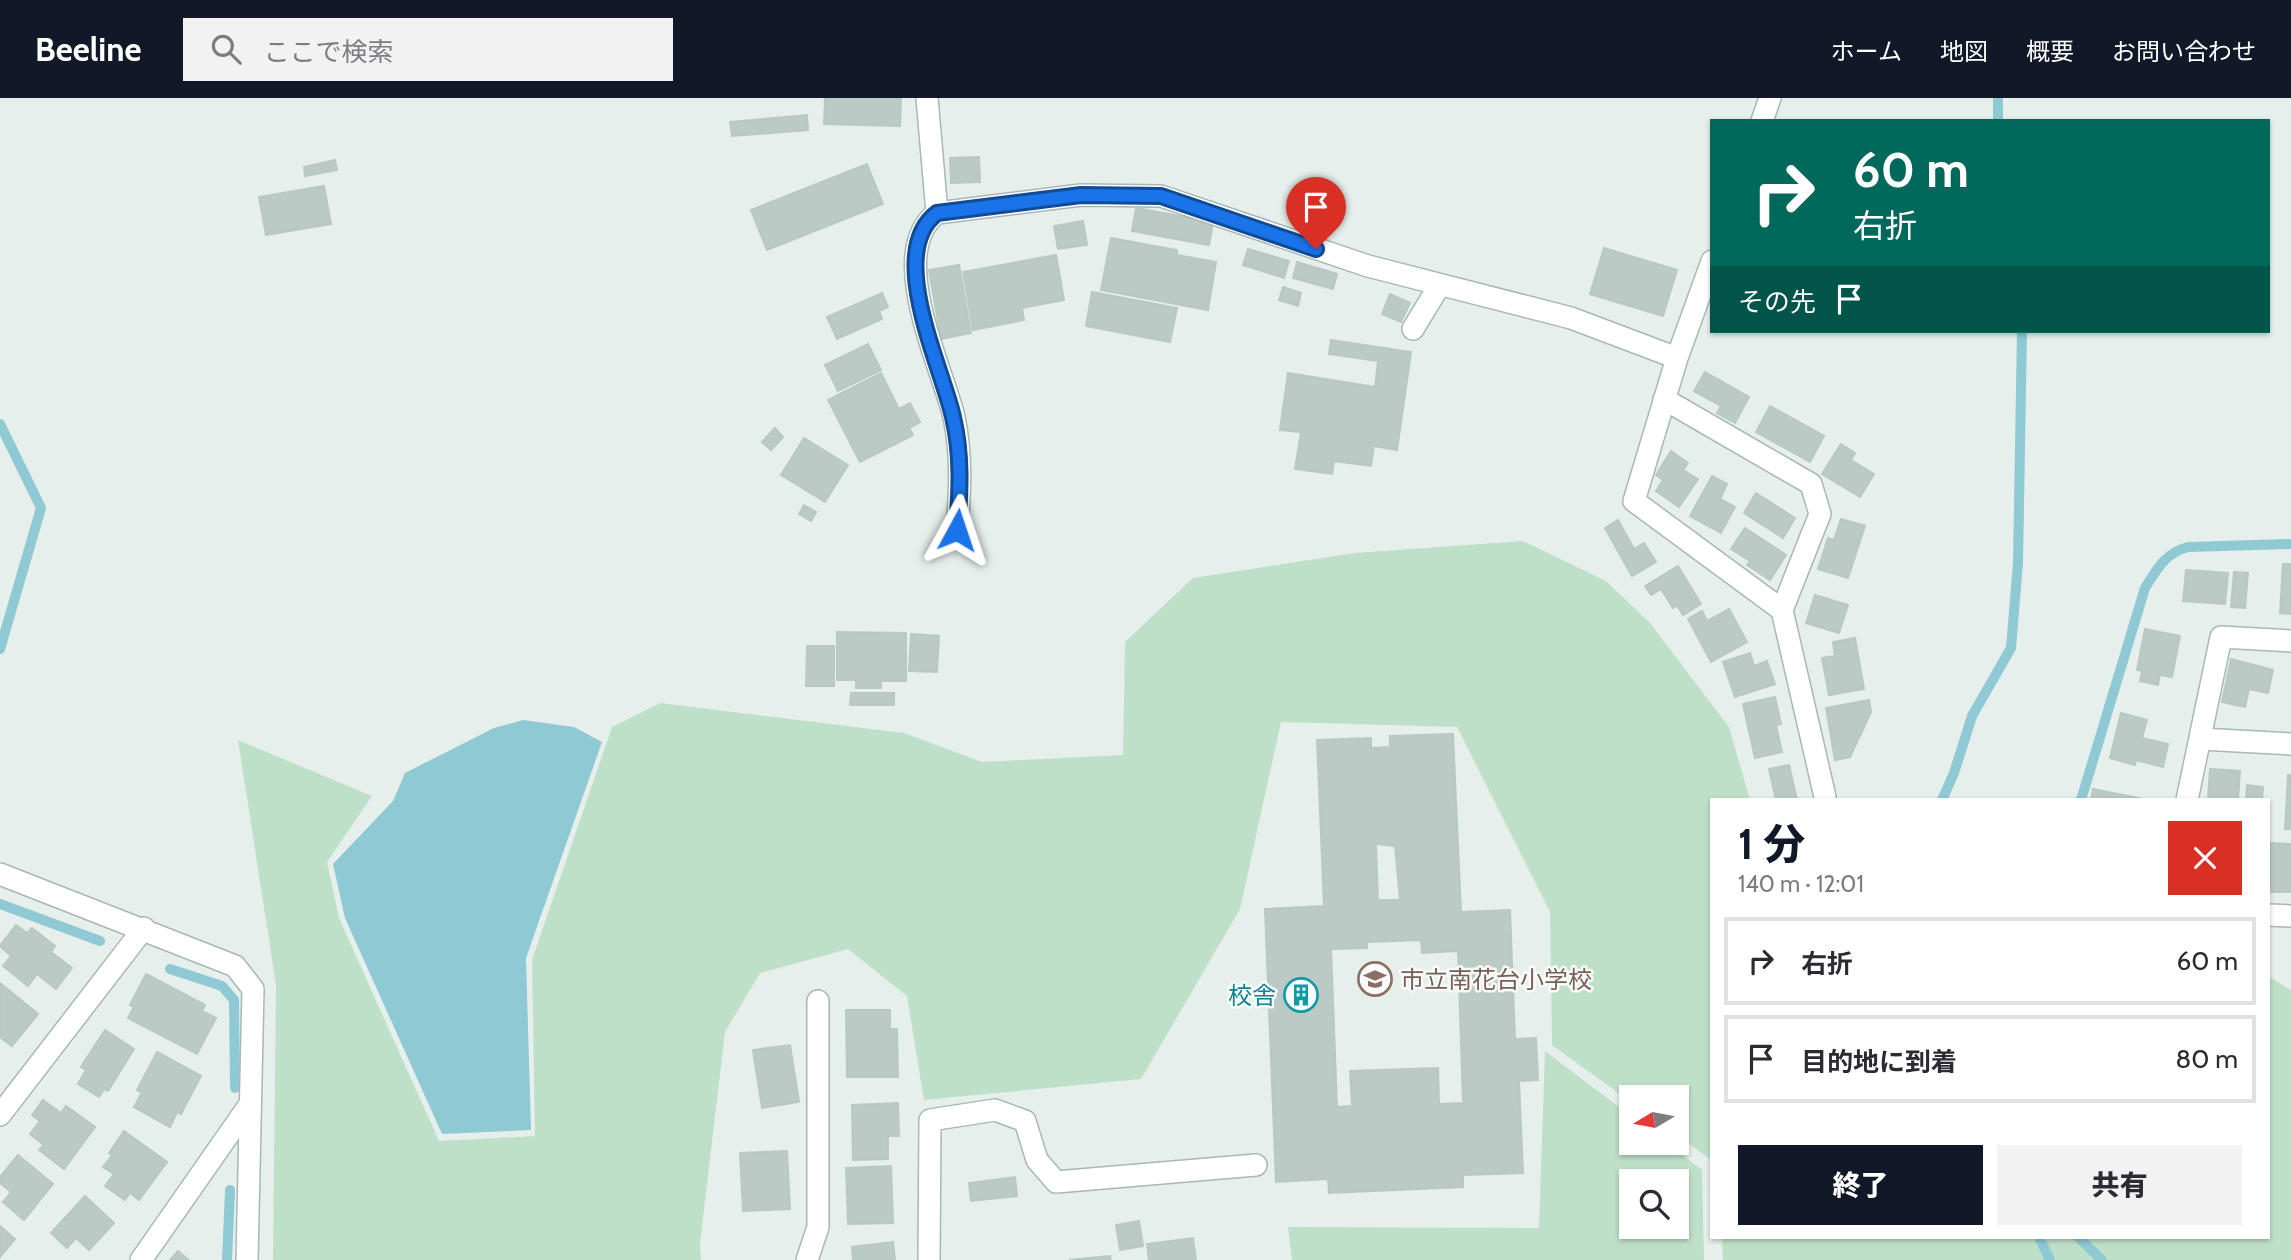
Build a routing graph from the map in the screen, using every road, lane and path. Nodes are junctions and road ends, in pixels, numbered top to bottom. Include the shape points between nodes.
1 (927, 98) edge
2 (1770, 98) edge
3 (1763, 119) edge
4 (937, 213) junction
5 (1710, 267) edge
6 (1439, 286) junction
7 (1413, 328) dead end
8 (1677, 358) junction
9 (1664, 399) junction
10 (957, 530) dead end
11 (1782, 610) junction
12 (2291, 641) edge
13 (2201, 739) junction
14 (2291, 744) edge
15 (1825, 797) dead end
16 (2187, 798) edge
17 (0, 874) edge
18 (2270, 915) edge
19 (2291, 916) edge
20 (144, 928) junction
21 (818, 1001) dead end
22 (250, 1104) junction
23 (0, 1115) edge
24 (1256, 1165) dead end
25 (141, 1260) edge
26 (247, 1260) edge
27 (807, 1260) edge
28 (929, 1260) edge

1 - 4 street
2 - 3 street
4 - 6 street via 1081,195 1161,196
4 - 10 street via 926,221 918,243 916,293 954,417 961,475
5 - 8 street
6 - 7 street
6 - 8 street via 1571,318
8 - 9 street
9 - 11 street via 1633,501
9 - 11 street via 1811,484 1820,514
11 - 15 street
12 - 13 street via 2221,637
13 - 14 street
13 - 16 street
17 - 20 street
18 - 19 street
20 - 22 street via 236,965 253,989
20 - 23 street
21 - 27 street via 818,1227
22 - 25 street
22 - 26 street
24 - 28 street via 1056,1182 1037,1160 1025,1121 995,1110 930,1120

